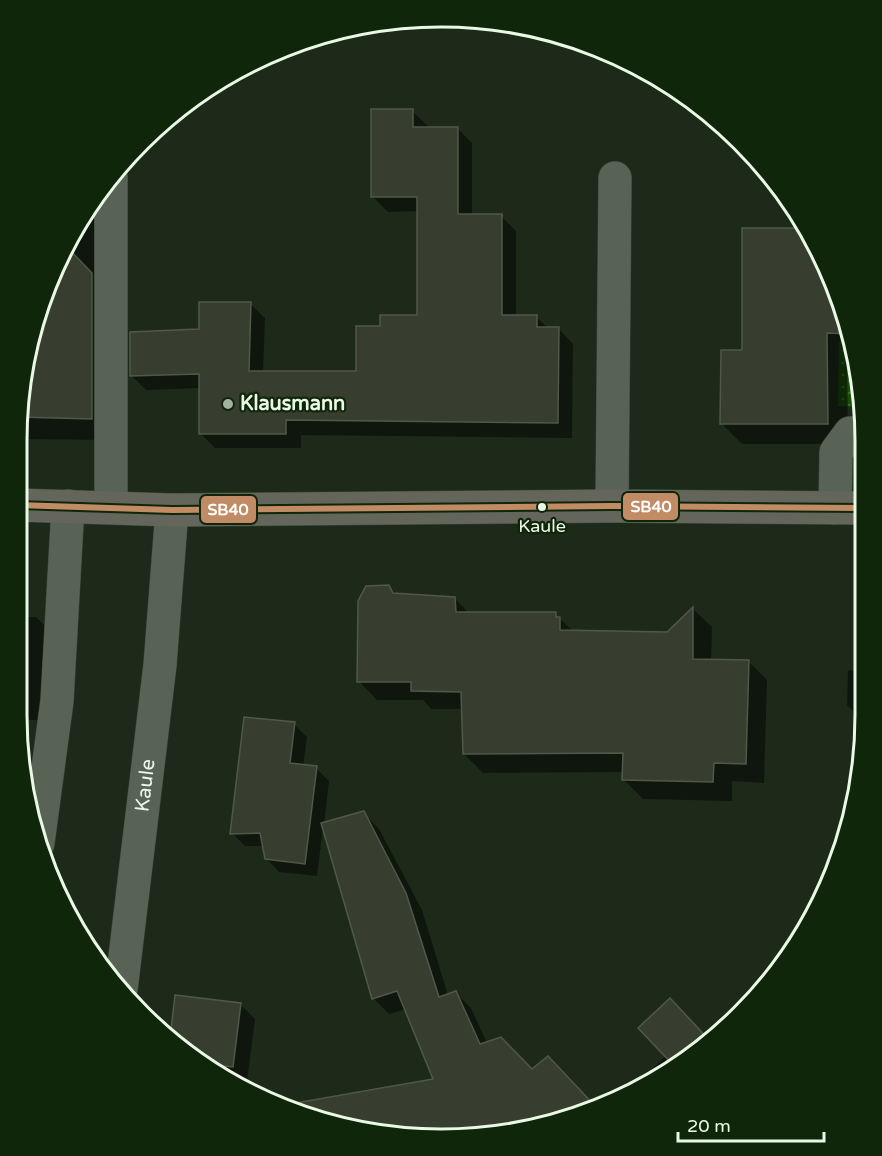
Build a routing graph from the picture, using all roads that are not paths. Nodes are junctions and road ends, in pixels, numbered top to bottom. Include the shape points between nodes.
1 (615, 178) dead end
2 (111, 192) edge
3 (855, 433) edge
4 (27, 505) edge
5 (68, 506) junction
6 (612, 506) junction
7 (111, 507) junction
8 (848, 508) edge
9 (172, 510) junction
10 (41, 821) edge
11 (123, 980) edge

1 - 6 street
2 - 7 street
3 - 8 street via 850,433 836,452
4 - 5 main road
5 - 7 main road
5 - 10 street via 57,701
6 - 8 main road
6 - 9 main road
7 - 9 main road
9 - 11 street, Kaule via 160,664

